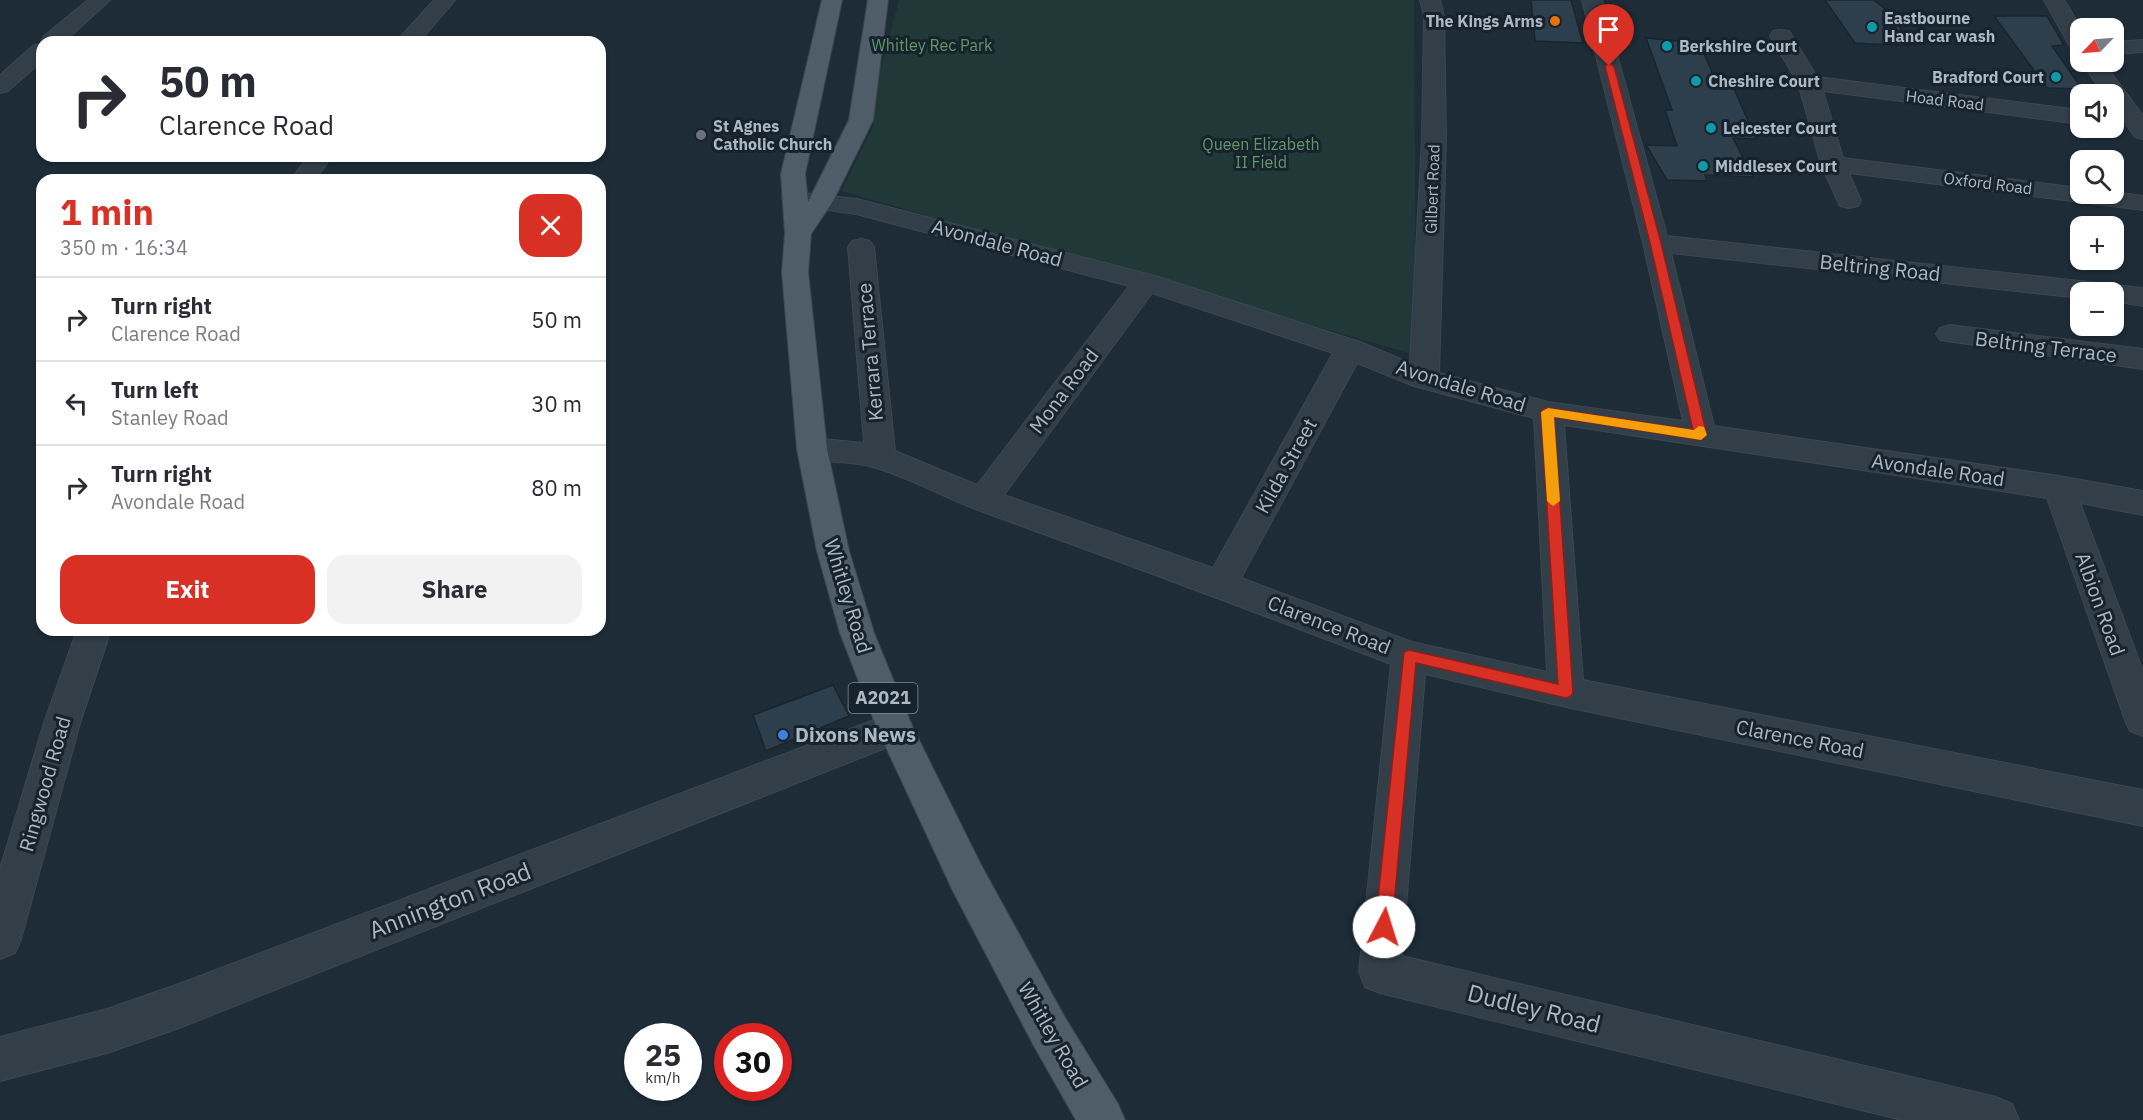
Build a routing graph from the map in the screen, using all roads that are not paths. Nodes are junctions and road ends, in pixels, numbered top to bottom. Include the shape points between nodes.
1 (100, 0) edge
2 (445, 0) edge
3 (831, 0) edge
4 (878, 0) edge
5 (1430, 0) edge
6 (1592, 0) edge
7 (2054, 0) edge
8 (2070, 28) edge
9 (58, 36) edge
10 (412, 36) edge
11 (1781, 36) dead end
12 (2143, 46) edge
13 (2124, 47) edge
14 (36, 55) edge
15 (2100, 72) edge
16 (1809, 83) junction
17 (0, 86) edge
18 (2070, 116) edge
19 (2124, 123) edge
20 (2141, 127) edge
21 (1833, 164) junction
22 (808, 200) junction
23 (1849, 201) dead end
24 (2143, 203) edge
25 (1656, 243) junction
26 (861, 247) dead end
27 (1146, 282) junction
28 (2070, 288) edge
29 (2124, 294) edge
30 (2143, 297) edge
31 (1950, 334) dead end
32 (1350, 349) junction
33 (2143, 359) edge
34 (1424, 379) junction
35 (1548, 412) junction
36 (1701, 435) junction
37 (813, 449) junction
38 (880, 457) junction
39 (2059, 488) junction
40 (982, 500) junction
41 (2143, 503) edge
42 (1221, 584) junction
43 (92, 636) edge
44 (1409, 656) junction
45 (1566, 692) junction
46 (2139, 701) edge
47 (895, 728) junction
48 (2143, 808) edge
49 (0, 939) edge
50 (0, 1059) edge
51 (1102, 1120) edge
52 (1996, 1120) edge

1 - 9 street
2 - 10 street
3 - 22 main road via 794,174
4 - 22 main road, Whitley Road / A2021 via 861,120
5 - 34 street, Gilbert Road via 1434,16 1434,139
6 - 25 street
7 - 8 street
11 - 16 street
12 - 13 street
14 - 17 street
15 - 20 street
16 - 18 street, Hoad Road
16 - 21 street
19 - 20 street
21 - 23 street
21 - 24 street, Oxford Road
22 - 27 street, Avondale Road via 857,207
22 - 37 main road, Whitley Road / A2021 via 798,234 795,272
25 - 28 street, Beltring Road
25 - 36 street
26 - 38 street, Kerrara Terrace
27 - 32 street, Avondale Road
27 - 40 street, Mona Road
29 - 30 street
31 - 33 street, Beltring Terrace
32 - 34 street, Avondale Road
32 - 42 street, Kilda Street
34 - 35 street, Avondale Road
35 - 36 street, Avondale Road
35 - 45 street
36 - 39 street, Avondale Road
37 - 38 street, Clarence Road
37 - 47 main road, Whitley Road / A2021 via 832,551 858,633
38 - 40 street, Clarence Road
39 - 41 street, Avondale Road
39 - 46 street, Albion Road
40 - 42 street, Clarence Road
42 - 44 street, Clarence Road
43 - 49 street, Ringwood Road via 62,723
44 - 45 street, Clarence Road
44 - 52 street, Dudley Road via 1380,972
45 - 48 street, Clarence Road
47 - 50 street, Annington Road via 179,1006 107,1031
47 - 51 main road, Whitley Road / A2021 via 967,878

